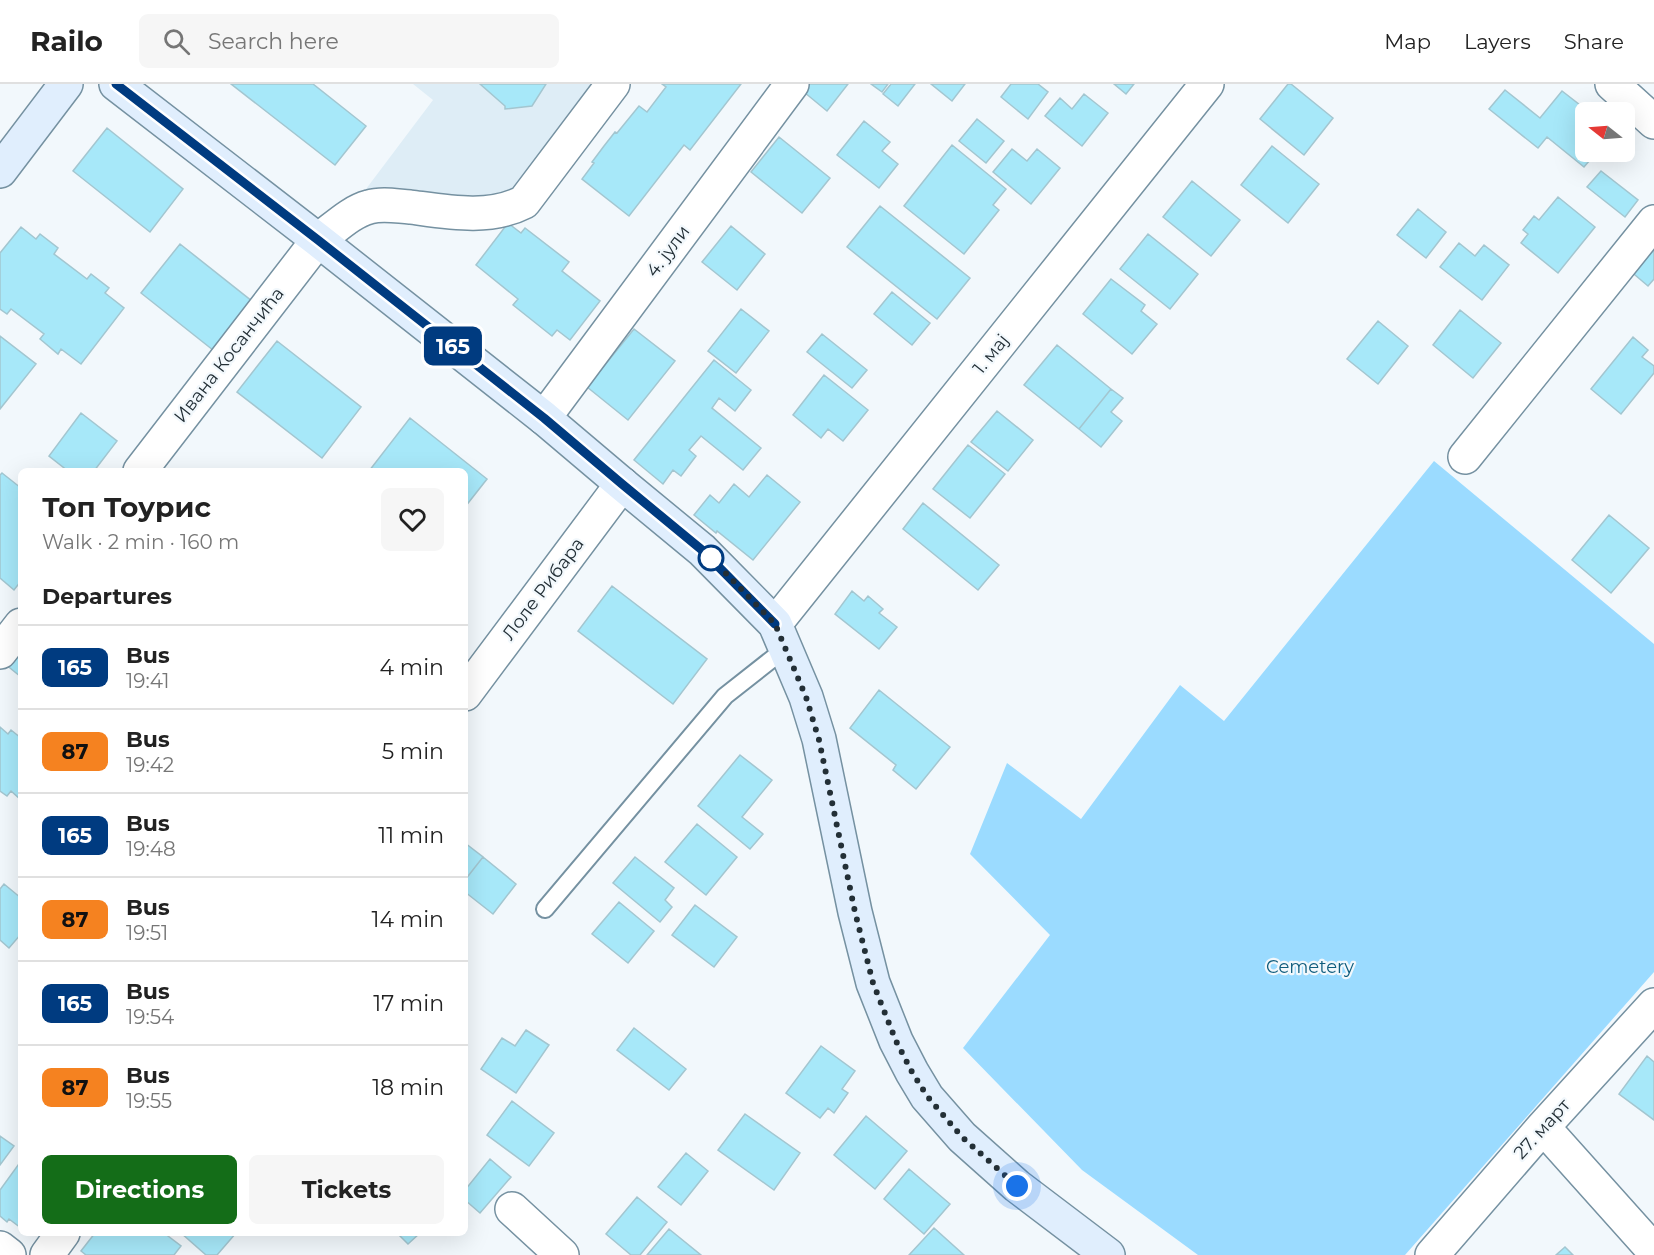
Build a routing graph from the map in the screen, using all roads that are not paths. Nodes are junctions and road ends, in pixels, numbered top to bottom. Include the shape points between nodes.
1 (66, 84) edge
2 (116, 84) edge
3 (613, 84) edge
4 (792, 84) edge
5 (1207, 84) edge
6 (1612, 84) edge
7 (1654, 122) edge
8 (0, 171) edge
9 (1654, 222) edge
10 (318, 240) junction
11 (544, 418) junction
12 (1465, 457) dead end
13 (142, 468) edge
14 (622, 484) junction
15 (18, 629) edge
16 (780, 636) junction
17 (0, 652) edge
18 (468, 690) edge
19 (545, 909) dead end
20 (1654, 1005) edge
21 (1543, 1127) junction
22 (512, 1209) dead end
23 (61, 1236) edge
24 (0, 1248) edge
25 (1654, 1251) edge
26 (9, 1255) edge
27 (47, 1255) edge
28 (562, 1255) edge
29 (1108, 1255) edge
30 (1432, 1255) edge

1 - 8 main road
2 - 10 main road
3 - 10 street, Ивана Косанчића via 524,202 492,213 383,204 350,216
4 - 11 street, 4. јули
5 - 16 street, 1. мај
6 - 7 street
9 - 12 street
10 - 11 main road
10 - 13 street, Ивана Косанчића
11 - 14 main road
14 - 16 main road via 702,550
14 - 18 street, Лоле Рибара
15 - 17 street
16 - 19 lane
16 - 29 main road via 819,740 873,983 912,1072 962,1137 1017,1186
20 - 21 street, 27. март
21 - 25 street
21 - 30 street, 27. март
22 - 28 street
23 - 27 street
24 - 26 street

